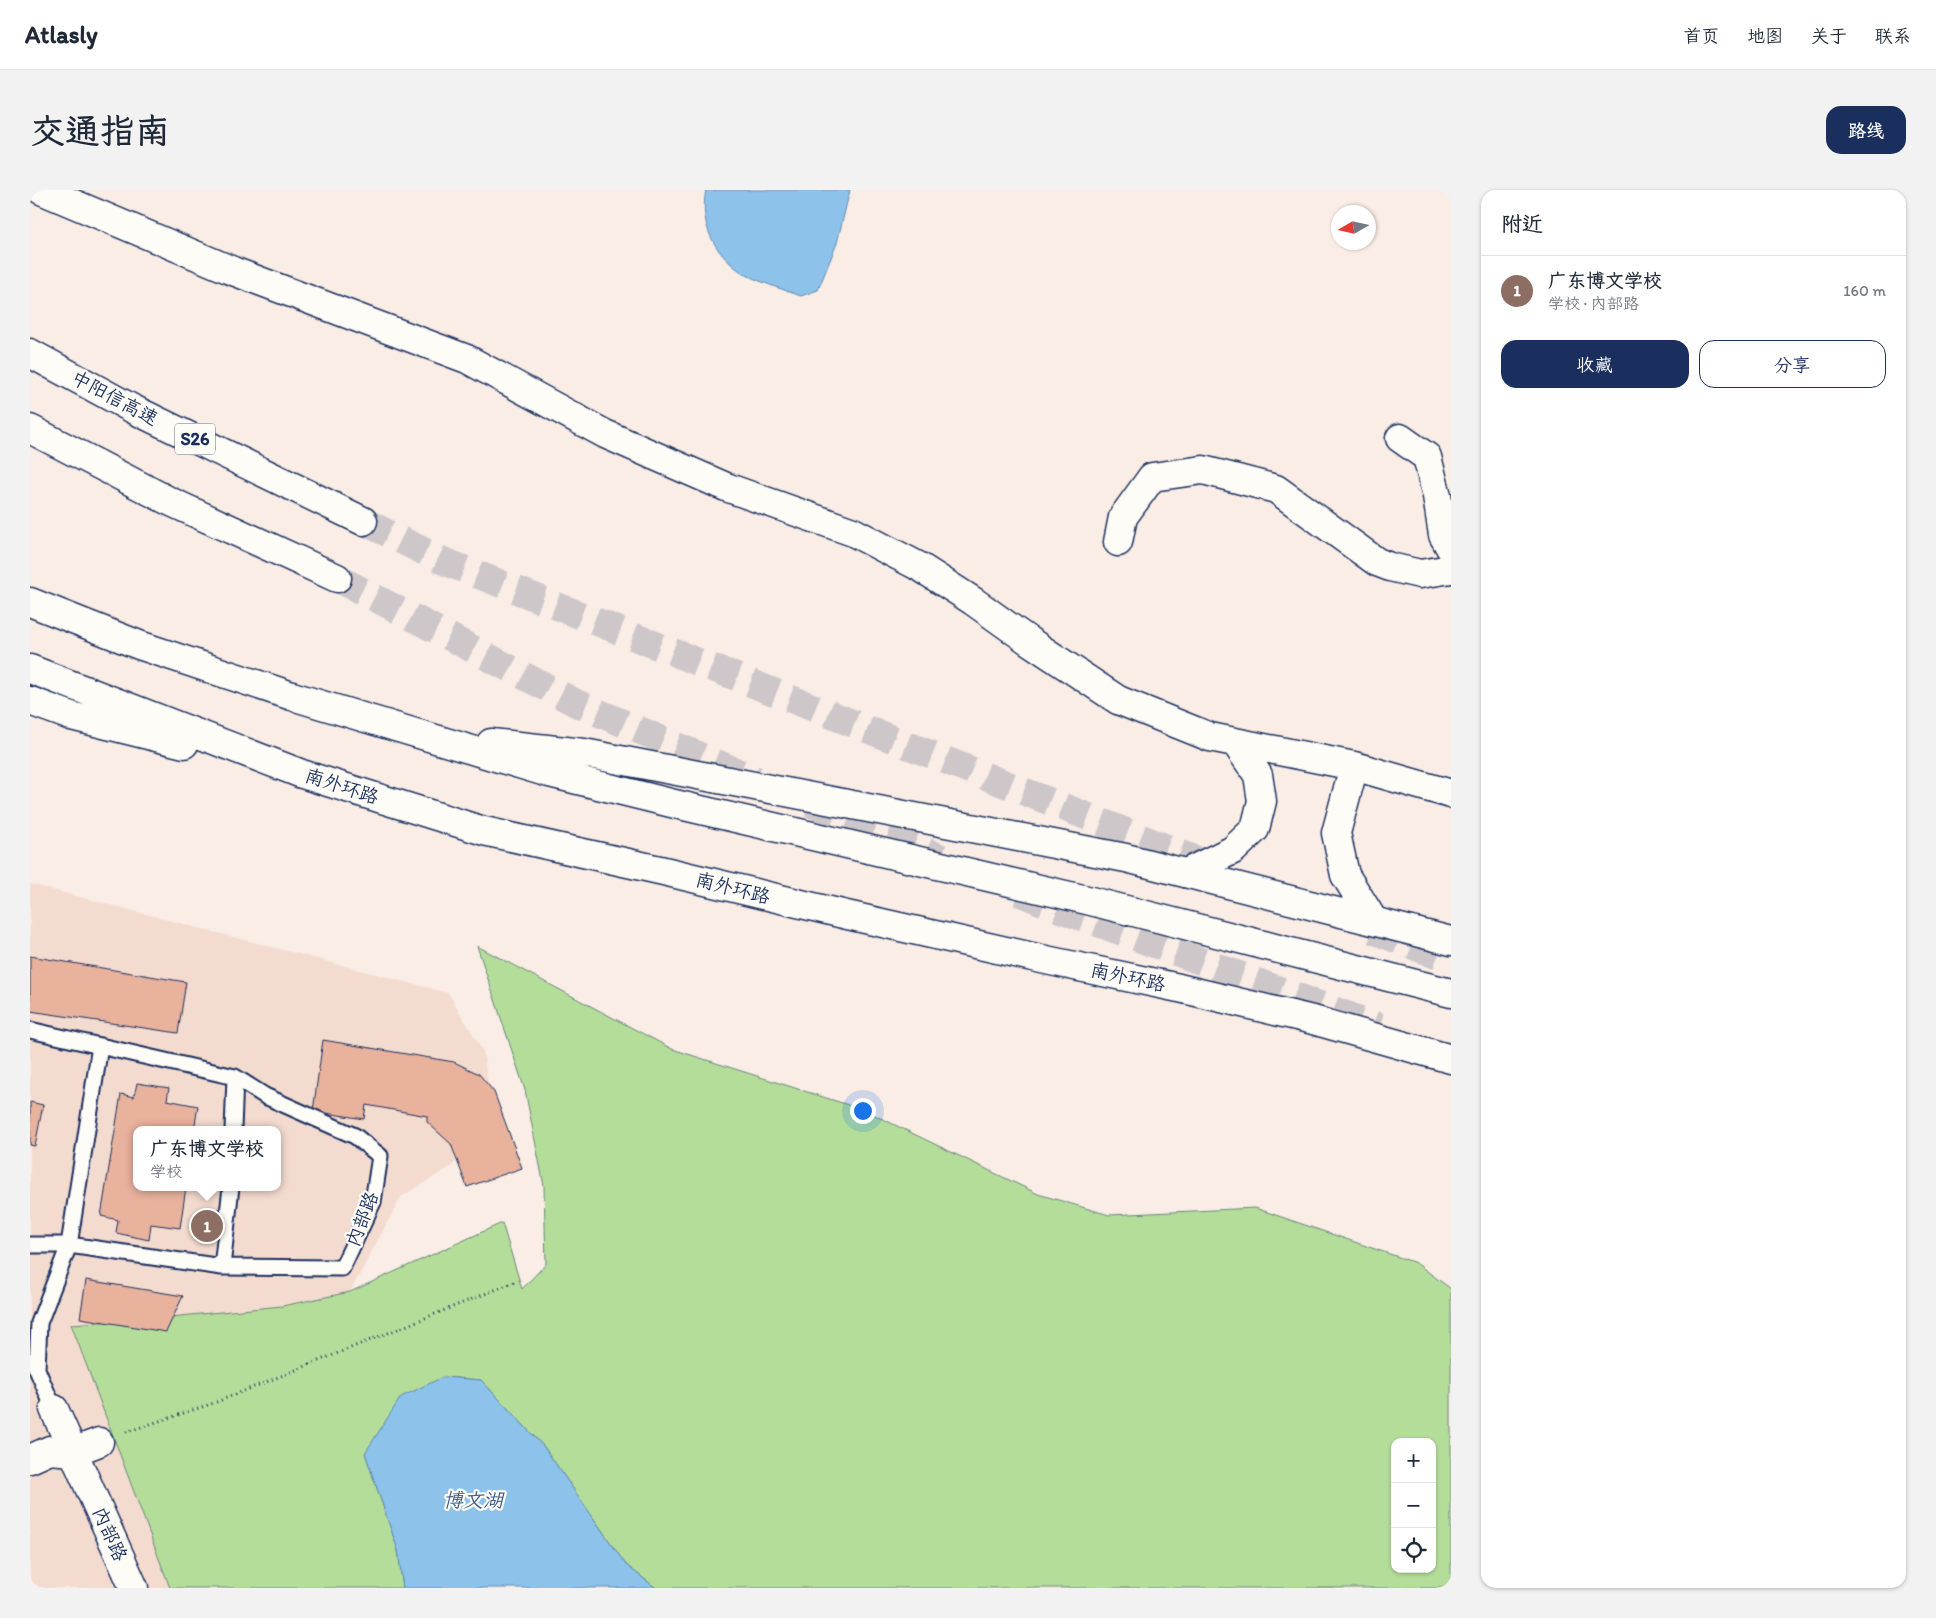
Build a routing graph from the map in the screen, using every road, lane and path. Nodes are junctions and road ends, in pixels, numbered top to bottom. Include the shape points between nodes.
1 (42, 190) edge
2 (30, 353) edge
3 (30, 429) edge
4 (1400, 438) dead end
5 (363, 521) tunnel mouth
6 (1118, 542) dead end
7 (1451, 549) edge
8 (1451, 569) edge
9 (337, 578) tunnel mouth
10 (30, 602) edge
11 (30, 669) edge
12 (30, 701) edge
13 (418, 734) junction
14 (1235, 742) junction
15 (1354, 766) junction
16 (302, 774) junction
17 (1451, 794) edge
18 (1186, 873) junction
19 (1373, 920) junction
20 (1451, 941) edge
21 (1451, 993) edge
22 (30, 1030) edge
23 (100, 1046) junction
24 (1451, 1059) edge
25 (235, 1077) junction
26 (233, 1126) edge
27 (231, 1191) edge
28 (30, 1245) edge
29 (69, 1245) junction
30 (222, 1267) junction
31 (517, 1280) dead end
32 (30, 1352) edge
33 (36, 1368) junction
34 (54, 1409) joint
35 (99, 1442) joint
36 (73, 1452) junction
37 (30, 1459) edge
38 (134, 1588) edge

1 - 14 main road via 233,271 467,359 605,434 726,487 853,532 920,567 1118,700 1210,737
2 - 5 main road, 中阳信高速 / S26 via 133,409
3 - 9 main road via 167,500
4 - 7 main road via 1428,457 1443,535
6 - 8 main road via 1123,517 1152,477 1203,470 1276,489 1376,562 1420,574
10 - 13 main road via 139,645
11 - 16 main road, 南外环路
12 - 16 main road via 71,716
13 - 18 main road via 584,753 1126,858
13 - 21 main road via 558,775 1087,900
14 - 15 main road
14 - 18 main road via 1258,774 1262,801 1255,829 1234,850
15 - 17 main road
15 - 19 main road via 1336,833 1345,875
16 - 24 main road, 南外环路 via 484,831 1179,988 1313,1020
18 - 19 main road
19 - 20 main road
22 - 23 lane, 内部路
23 - 25 lane, 内部路
23 - 29 lane
25 - 26 lane
25 - 30 lane, 内部路 via 265,1096 355,1136 380,1156 373,1202 342,1268
27 - 30 lane
28 - 29 lane, 内部路
29 - 30 lane, 内部路
29 - 33 lane via 39,1323
31 - 35 path via 214,1403
32 - 33 lane
33 - 34 lane
34 - 36 main road, 内部路
35 - 36 main road
36 - 37 main road via 50,1450
36 - 38 main road, 内部路

